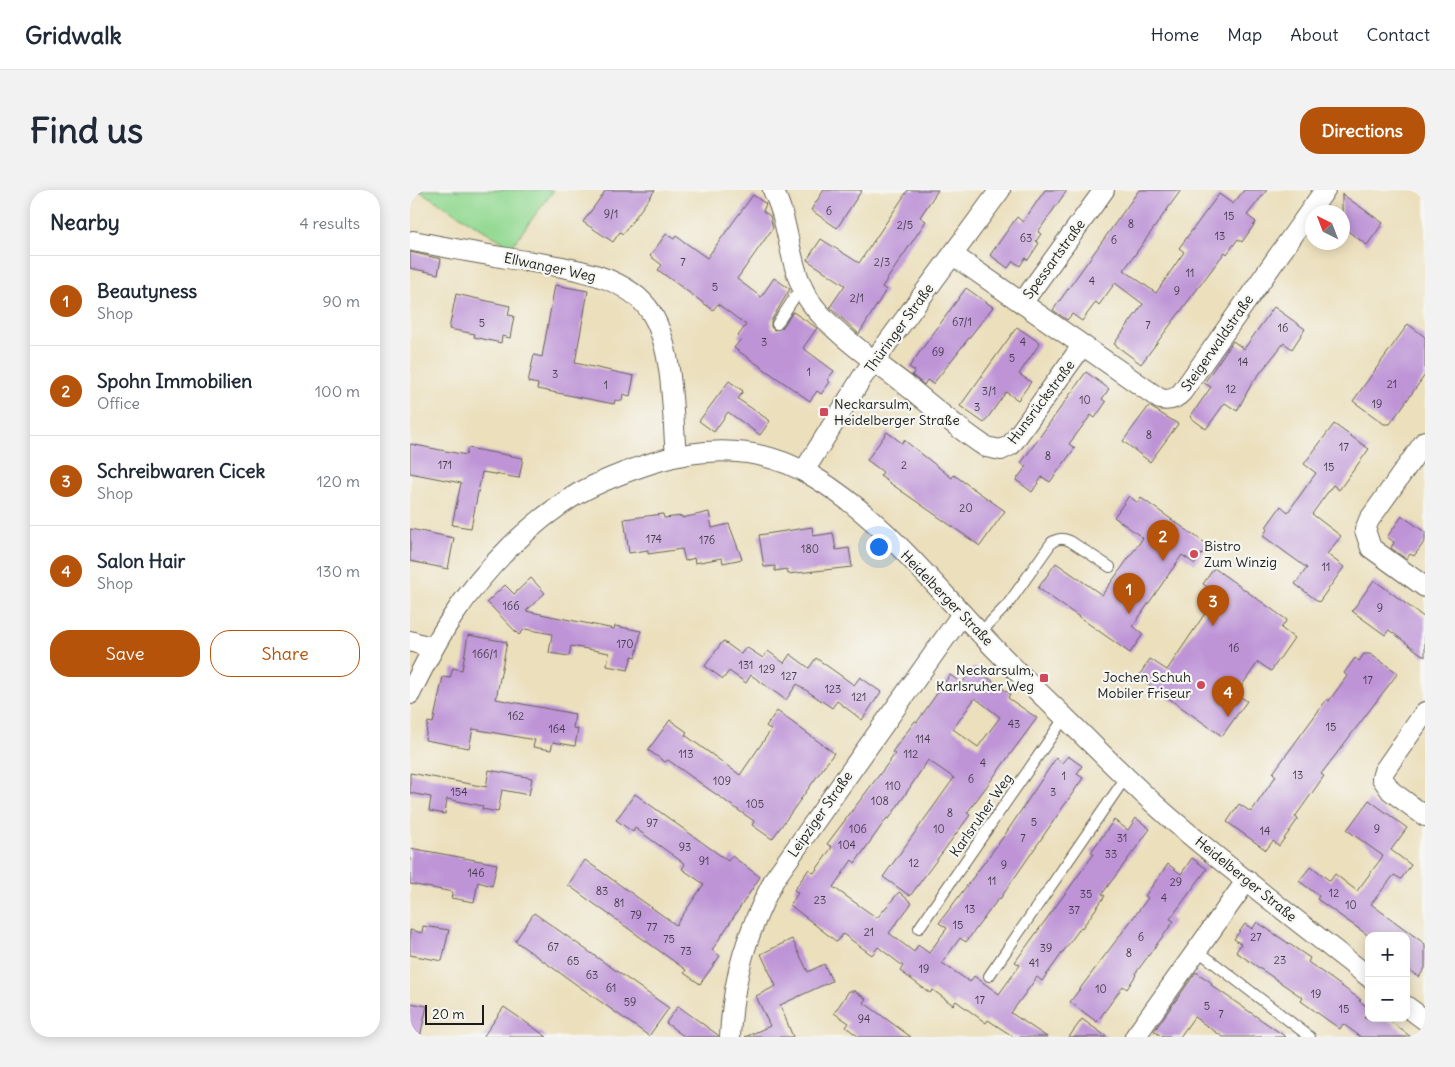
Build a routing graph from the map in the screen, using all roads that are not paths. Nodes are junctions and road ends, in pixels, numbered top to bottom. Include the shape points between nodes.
1 (773, 190) edge
2 (1000, 190) edge
3 (1104, 190) edge
4 (1325, 190) edge
5 (411, 241) edge
6 (953, 255) junction
7 (802, 286) junction
8 (1022, 303) junction
9 (777, 324) dead end
10 (1082, 346) junction
11 (874, 361) junction
12 (1425, 441) edge
13 (676, 456) junction
14 (804, 471) junction
15 (1110, 567) dead end
16 (1425, 587) edge
17 (962, 614) junction
18 (980, 633) junction
19 (410, 641) edge
20 (433, 648) junction
21 (410, 694) edge
22 (1425, 712) edge
23 (1065, 717) junction
24 (1126, 777) junction
25 (1425, 816) edge
26 (1247, 880) junction
27 (919, 928) dead end
28 (1197, 950) junction
29 (1365, 974) edge
30 (989, 976) dead end
31 (1410, 1009) edge
32 (1425, 1020) edge
33 (730, 1037) edge
34 (1135, 1037) edge
35 (1310, 1037) edge

1 - 7 street, Hunsrückstraße via 785,218
2 - 6 street, Thüringer Straße
3 - 8 street, Spessartstraße
4 - 10 street, Steigerwaldstraße via 1174,399 1160,398
5 - 13 street, Ellwanger Weg via 570,269 627,289 651,313 661,334
6 - 8 street, Steigerwaldstraße
6 - 11 street, Thüringer Straße
7 - 9 lane
7 - 11 street, Hunsrückstraße via 818,311
8 - 10 street, Steigerwaldstraße
10 - 11 street, Hunsrückstraße via 1011,445 1001,450 993,450 977,442
11 - 14 street, Thüringer Straße
12 - 16 street via 1365,530 1371,548
13 - 14 street, Heidelberger Straße via 702,451 740,451
13 - 20 street, Heidelberger Straße via 588,489 548,514 486,574 454,614
14 - 17 street, Heidelberger Straße via 868,517
15 - 18 lane via 1070,540 1057,539 1008,604
17 - 18 street, Heidelberger Straße
17 - 33 street, Leipziger Straße via 774,878 757,911 742,954
18 - 23 street, Heidelberger Straße
19 - 20 street
20 - 21 street, Heidelberger Straße
22 - 25 street via 1382,778 1391,791
23 - 24 street, Heidelberger Straße
23 - 27 lane, Karlsruher Weg
24 - 26 street, Heidelberger Straße via 1176,823
24 - 30 lane
26 - 28 street
26 - 29 street, Heidelberger Straße
28 - 34 street
28 - 35 lane
31 - 32 street

